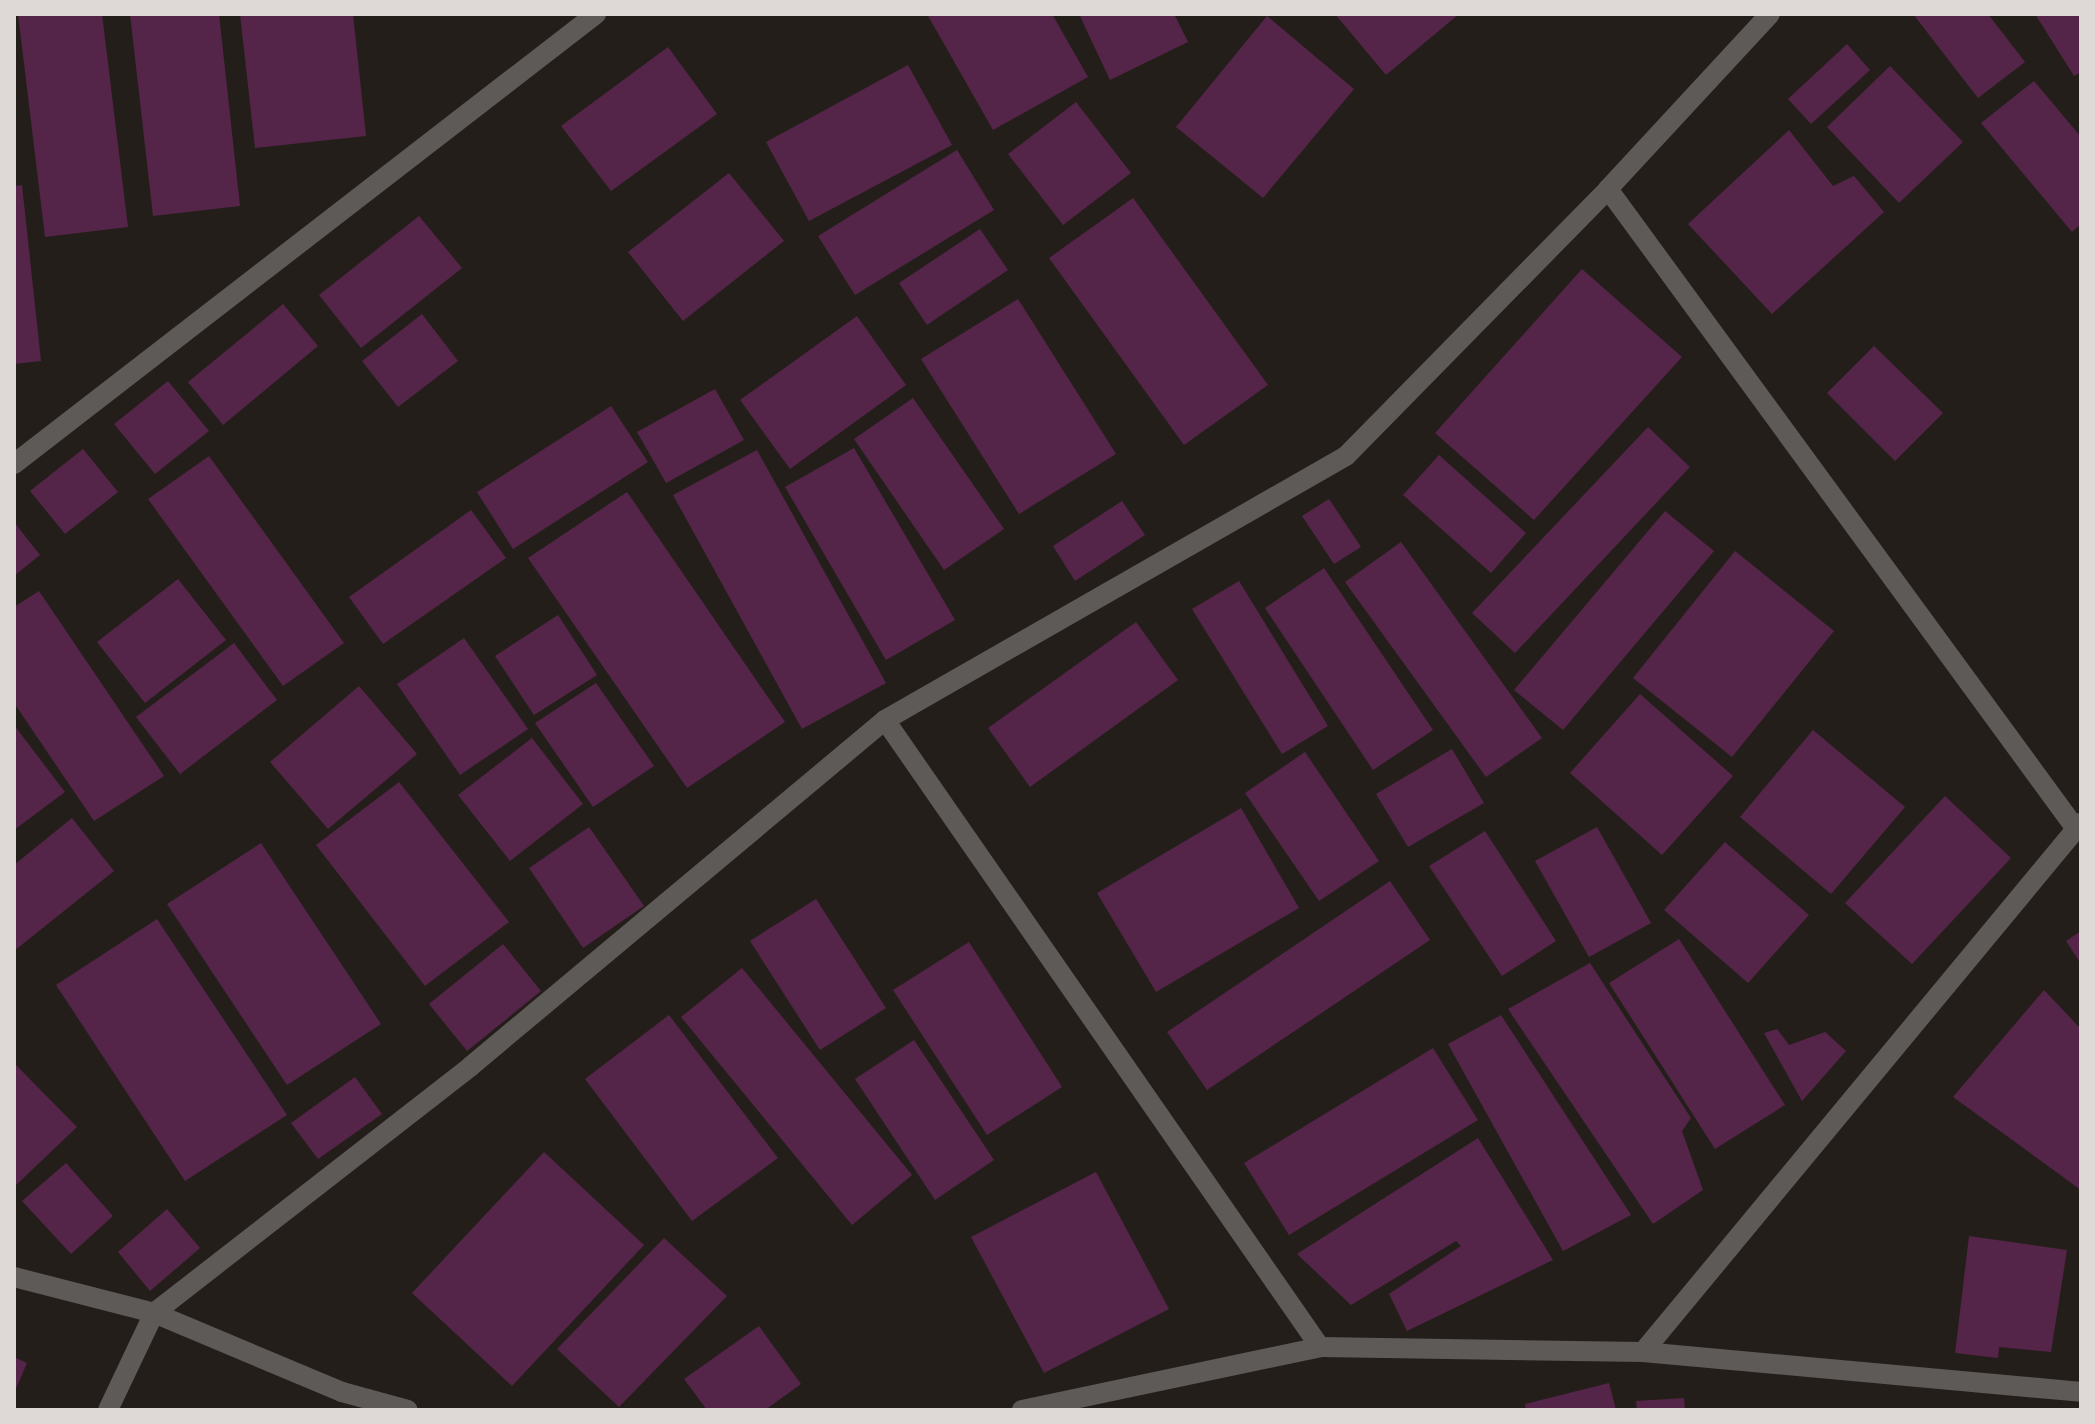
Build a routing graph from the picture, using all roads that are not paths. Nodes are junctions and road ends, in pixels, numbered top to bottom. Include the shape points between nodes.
1 (596, 14) edge
2 (1770, 14) edge
3 (1608, 189) junction
4 (14, 464) edge
5 (885, 720) junction
6 (2079, 826) edge
7 (14, 1277) edge
8 (154, 1313) junction
9 (1320, 1347) junction
10 (1643, 1352) junction
11 (2081, 1392) edge
12 (108, 1410) edge
13 (408, 1410) edge
14 (1022, 1410) edge

1 - 4 street
2 - 3 street
3 - 5 street via 1346,456
3 - 6 street
5 - 8 street via 471,1066
5 - 9 street
6 - 10 street
7 - 8 street
8 - 12 street
8 - 13 street via 342,1392
9 - 10 street
9 - 14 street
10 - 11 street

